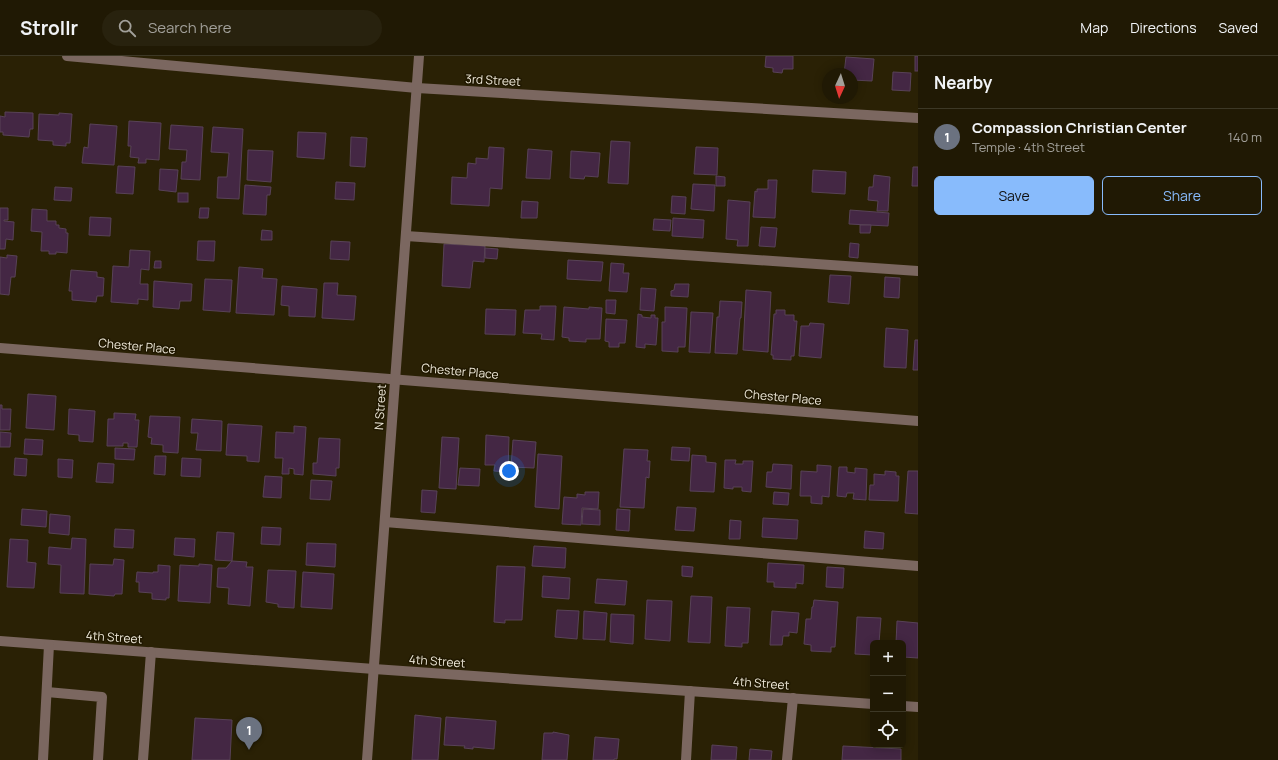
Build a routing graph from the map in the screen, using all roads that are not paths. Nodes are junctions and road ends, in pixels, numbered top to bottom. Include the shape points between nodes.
1 (67, 56) edge
2 (419, 56) edge
3 (417, 88) junction
4 (918, 118) edge
5 (406, 236) junction
6 (918, 272) edge
7 (0, 348) edge
8 (395, 379) junction
9 (918, 421) edge
10 (385, 522) junction
11 (918, 566) edge
12 (0, 641) edge
13 (49, 645) junction
14 (151, 652) junction
15 (374, 669) junction
16 (690, 691) junction
17 (47, 692) junction
18 (793, 698) junction
19 (870, 704) edge
20 (906, 706) edge
21 (918, 707) edge
22 (44, 760) edge
23 (98, 760) edge
24 (143, 760) edge
25 (367, 760) edge
26 (686, 760) edge
27 (787, 760) edge

1 - 3 street, 3rd Street
2 - 3 street, N Street
3 - 4 street, 3rd Street
3 - 5 street, N Street
5 - 6 street
5 - 8 street, N Street
7 - 8 street, Chester Place
8 - 9 street, Chester Place
8 - 10 street, N Street
10 - 11 street
10 - 15 street, N Street
12 - 13 street, 4th Street
13 - 14 street, 4th Street
13 - 17 street
14 - 15 street, 4th Street
14 - 24 street
15 - 16 street, 4th Street
15 - 25 street, N Street
16 - 18 street, 4th Street
16 - 26 street
17 - 22 street
17 - 23 street via 102,697
18 - 19 street, 4th Street
18 - 27 street
20 - 21 street

